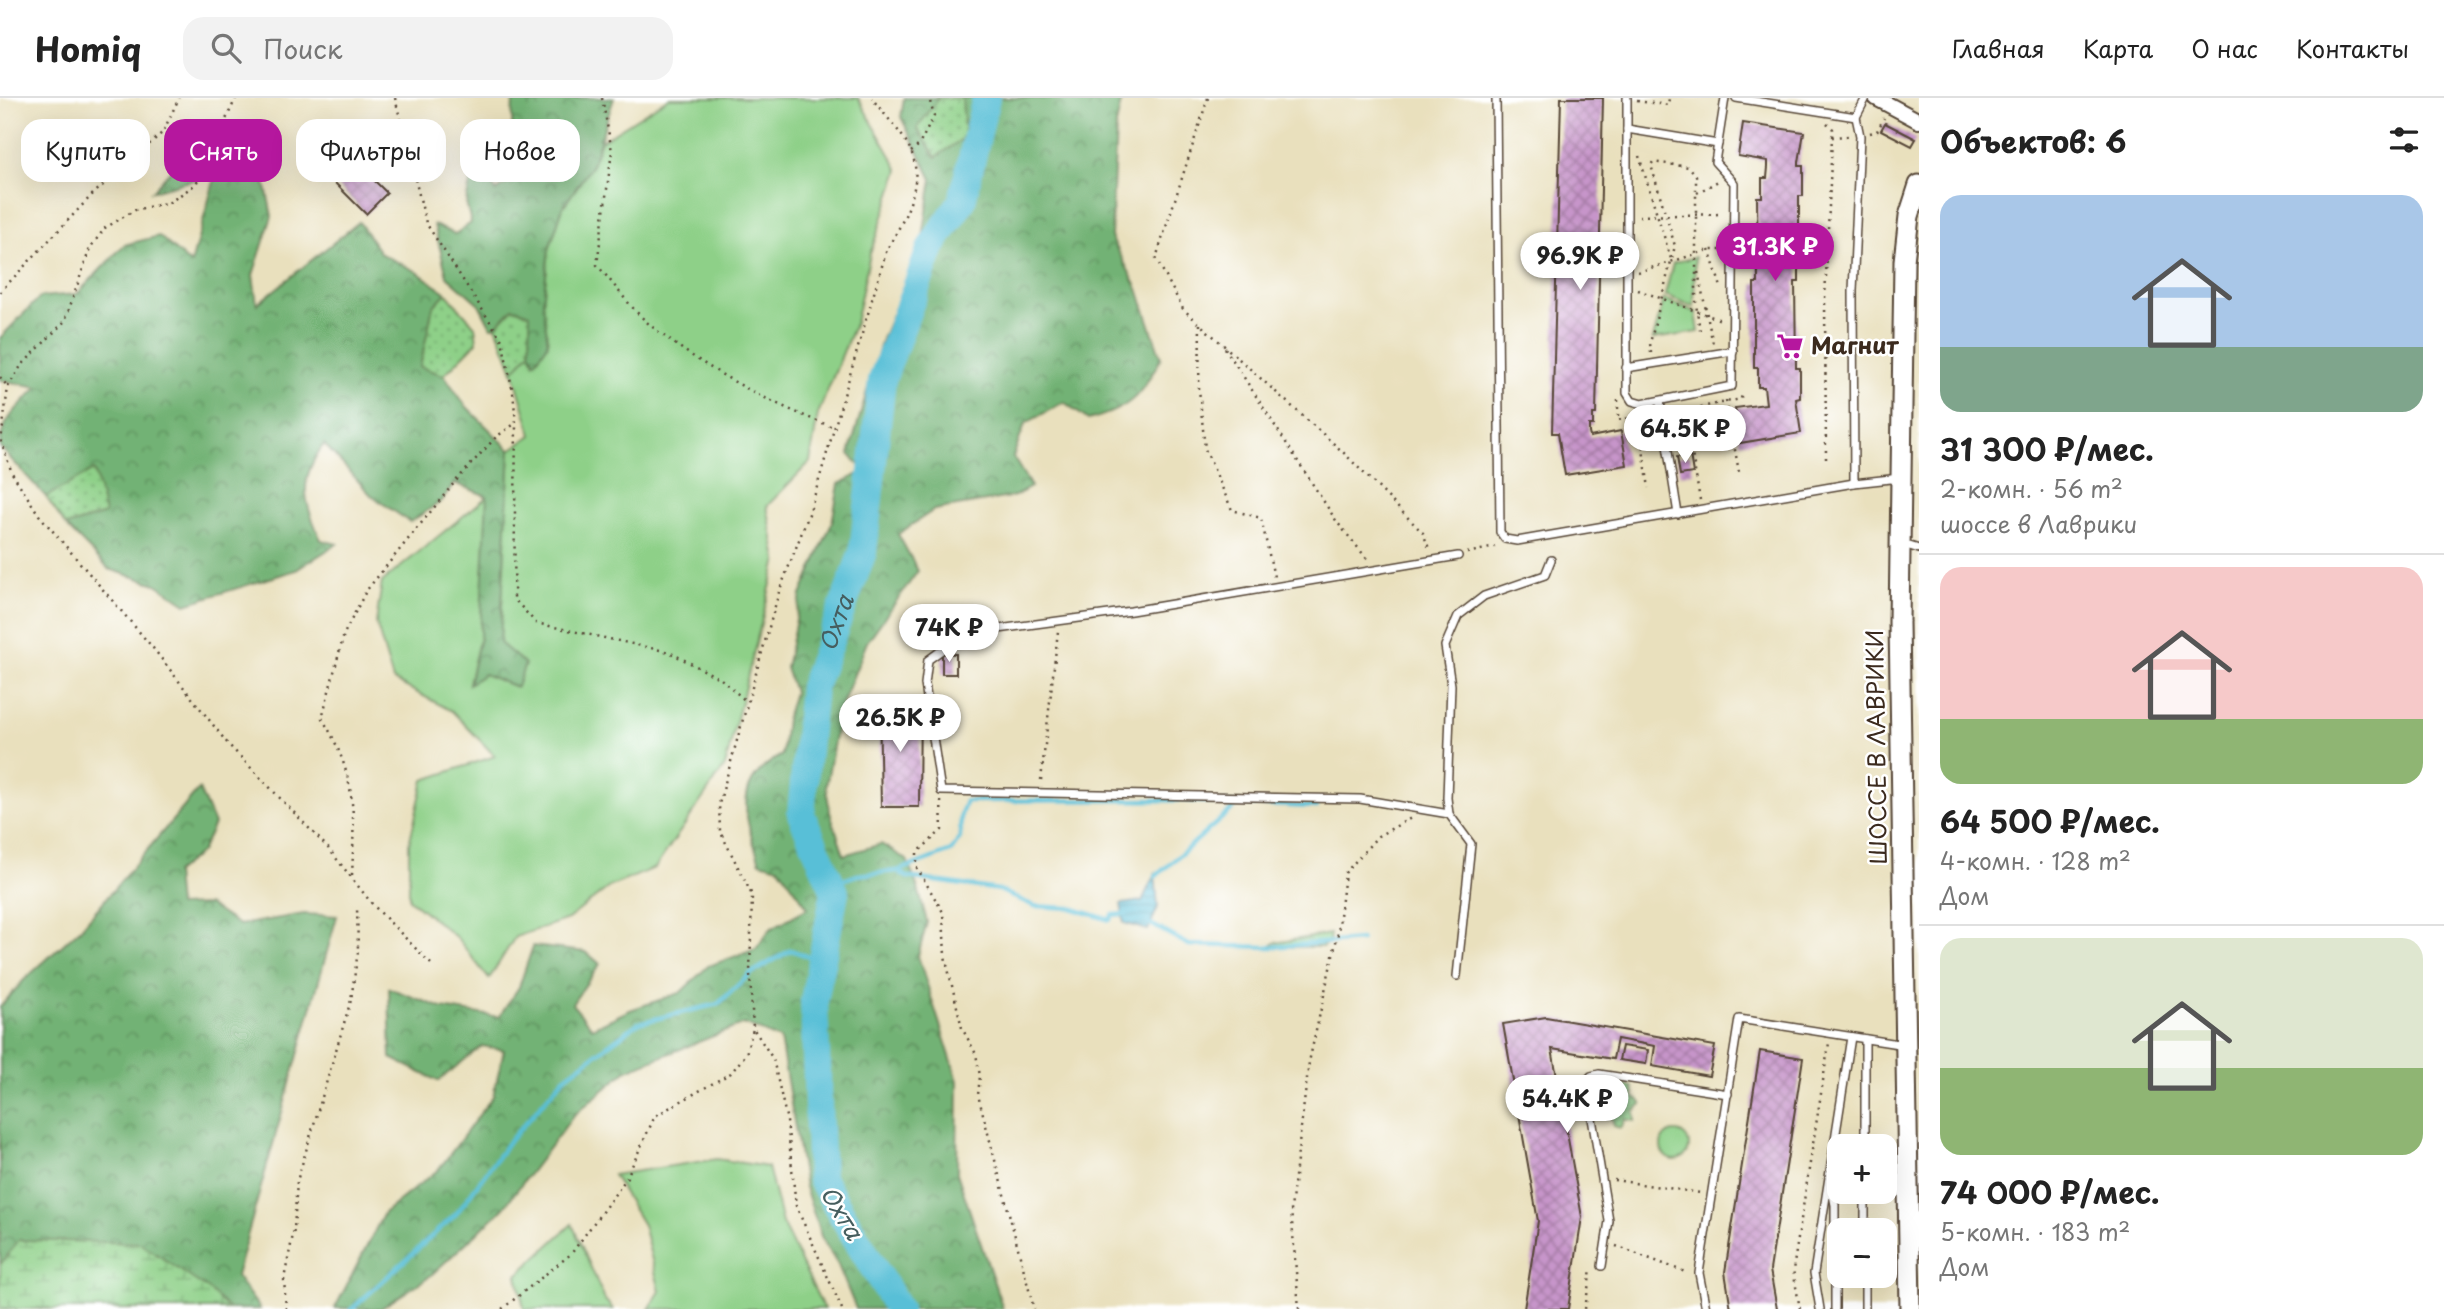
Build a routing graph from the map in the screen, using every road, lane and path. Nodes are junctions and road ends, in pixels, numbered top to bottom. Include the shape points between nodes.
1 (179, 98) edge
2 (236, 98) edge
3 (395, 98) edge
4 (602, 98) edge
5 (872, 98) edge
6 (929, 98) edge
7 (1208, 98) edge
8 (1496, 98) edge
9 (1669, 98) edge
10 (1725, 98) edge
11 (1736, 98) edge
12 (1866, 98) edge
13 (1876, 98) edge
14 (1627, 99) edge
15 (1886, 113) dead end
16 (1856, 117) junction
17 (1919, 121) edge
18 (1627, 129) junction
19 (1860, 136) junction
20 (1718, 144) junction
21 (911, 152) junction
22 (1626, 152) junction
23 (1919, 185) edge
24 (1734, 214) junction
25 (1658, 215) junction
26 (1666, 215) junction
27 (1697, 215) junction
28 (1626, 216) junction
29 (1670, 230) junction
30 (1663, 232) junction
31 (1734, 250) junction
32 (1697, 254) junction
33 (1672, 262) junction
34 (1697, 269) junction
35 (1626, 276) junction
36 (1626, 287) junction
37 (0, 292) edge
38 (1662, 297) junction
39 (1697, 311) junction
40 (1707, 314) junction
41 (1200, 324) junction
42 (1733, 325) junction
43 (1700, 331) dead end
44 (1223, 344) junction
45 (1733, 351) junction
46 (1714, 354) junction
47 (1653, 363) junction
48 (1626, 368) junction
49 (0, 377) edge
50 (8, 387) junction
51 (1726, 401) dead end
52 (1660, 402) junction
53 (516, 423) junction
54 (833, 427) junction
55 (0, 441) edge
56 (1826, 459) dead end
57 (1739, 472) dead end
58 (1900, 478) junction
59 (1854, 483) junction
60 (1678, 514) junction
61 (1899, 543) junction
62 (1498, 546) dead end
63 (1919, 549) edge
64 (1458, 556) joint
65 (1434, 559) junction
66 (1551, 560) dead end
67 (1374, 568) junction
68 (1276, 587) junction
69 (1059, 621) junction
70 (747, 702) junction
71 (940, 791) junction
72 (1041, 793) junction
73 (1426, 810) junction
74 (1449, 814) junction
75 (351, 878) junction
76 (357, 907) dead end
77 (433, 966) dead end
78 (1457, 976) dead end
79 (753, 1028) junction
80 (1831, 1033) junction
81 (1851, 1037) junction
82 (1865, 1038) junction
83 (1905, 1045) junction
84 (1728, 1094) junction
85 (1836, 1134) edge
86 (1865, 1134) edge
87 (1913, 1143) edge
88 (1606, 1178) dead end
89 (1827, 1189) edge
90 (1707, 1194) dead end
91 (1835, 1204) edge
92 (1610, 1244) dead end
93 (1592, 1262) dead end
94 (1602, 1266) dead end
95 (1694, 1273) dead end
96 (1865, 1288) edge
97 (286, 1309) edge
98 (502, 1309) edge
99 (842, 1309) edge
100 (1034, 1309) edge
101 (1299, 1309) edge
102 (1585, 1309) edge
103 (1706, 1309) edge
104 (1800, 1309) edge
105 (1820, 1309) edge
106 (1835, 1309) edge
107 (1865, 1309) edge
108 (1910, 1309) edge

1 - 37 path via 163,132 92,195
2 - 50 path via 196,184 170,202 135,210 105,228 90,248 65,321 21,366
3 - 53 path via 426,223 502,340
4 - 54 path via 612,151 597,265 653,328 789,411
5 - 21 path
6 - 21 path via 933,116
7 - 41 path via 1156,258 1183,309
8 - 60 lane via 1500,532 1505,540 1517,541
9 - 14 path via 1668,105
10 - 20 lane
11 - 16 lane
12 - 16 lane
13 - 17 street
14 - 18 lane
15 - 19 path via 1877,131
16 - 19 lane
18 - 20 lane
18 - 22 lane
19 - 56 path via 1832,137 1825,299
19 - 59 lane via 1853,291
20 - 24 lane via 1715,162 1734,183
21 - 54 path via 914,175 908,212 887,249
22 - 25 path via 1640,157
22 - 28 lane
23 - 58 street, ШОССЕ В ЛАВРИКИ via 1909,216 1904,261
24 - 27 path
24 - 31 lane
25 - 26 path
25 - 28 path
25 - 30 path
26 - 27 path
26 - 27 path via 1653,162 1695,170
26 - 29 path
27 - 32 path
28 - 35 lane
29 - 30 path
29 - 33 path via 1675,246
30 - 33 path
31 - 32 path
31 - 42 lane
32 - 33 path
32 - 34 path
33 - 35 path
33 - 38 path
34 - 39 path
34 - 40 path
35 - 36 lane
36 - 38 path
36 - 48 lane
38 - 39 path
38 - 47 path via 1650,343
39 - 40 path
39 - 43 path
40 - 42 path
40 - 46 path
41 - 44 path
41 - 68 path via 1199,389 1205,449 1232,510 1261,518
42 - 45 lane
44 - 65 path via 1378,487 1423,533
44 - 67 path via 1337,522
45 - 46 lane
45 - 52 lane via 1729,389
46 - 47 lane
47 - 48 lane
48 - 52 lane via 1632,401
49 - 50 path
50 - 55 path
51 - 57 path
52 - 60 lane
53 - 70 path via 514,599 536,623 669,652 721,678
53 - 75 path via 454,483 366,591 344,634 322,718 338,745 353,796
54 - 70 path
55 - 75 path via 12,473 39,515 228,744
58 - 59 lane
58 - 61 street, ШОССЕ В ЛАВРИКИ
59 - 60 lane
61 - 63 lane
61 - 83 street, ШОССЕ В ЛАВРИКИ
62 - 64 path
64 - 65 lane
65 - 67 lane
66 - 74 lane via 1545,575 1484,596 1458,616 1445,646 1451,684
67 - 68 lane
68 - 69 lane
69 - 71 lane via 984,631 946,646 928,660 925,684
69 - 72 path
70 - 79 path via 719,804 720,831 752,895
71 - 72 lane
71 - 100 path via 942,830 917,853 917,868 943,912 945,956 962,1028 976,1054 978,1095
72 - 73 lane via 1360,799
73 - 74 lane
73 - 101 path via 1378,836 1345,873 1338,933 1309,1062 1291,1209
74 - 78 lane via 1471,845
75 - 77 path
76 - 97 path via 358,951 351,1000 297,1181 284,1279
79 - 98 path via 746,1054 731,1073 655,1116 626,1179 571,1254
79 - 99 path via 772,1059 787,1121 796,1206
80 - 81 lane
80 - 84 lane via 1739,1019
80 - 104 path via 1793,1270
81 - 82 lane
81 - 85 lane
82 - 83 lane
82 - 86 lane
83 - 87 street, ШОССЕ В ЛАВРИКИ
84 - 94 lane via 1599,1074 1586,1082 1609,1221
84 - 103 lane via 1699,1273
87 - 108 street, ШОССЕ В ЛАВРИКИ
88 - 90 path
89 - 105 lane via 1814,1273
91 - 106 lane
92 - 95 path
93 - 102 path
96 - 107 lane

